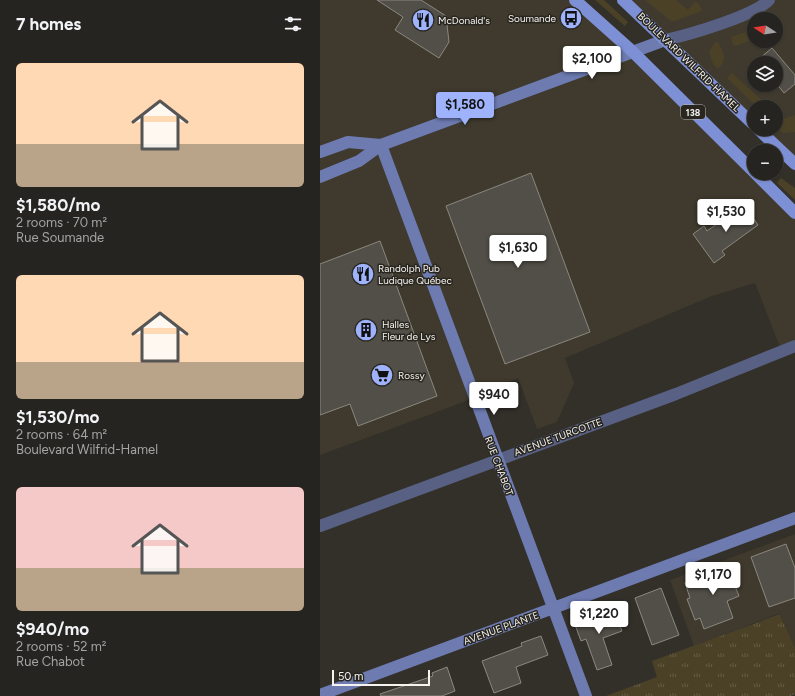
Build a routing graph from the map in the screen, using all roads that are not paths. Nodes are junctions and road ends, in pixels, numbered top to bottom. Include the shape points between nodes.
1 (575, 0) edge
2 (623, 0) edge
3 (769, 0) edge
4 (665, 40) junction
5 (632, 51) junction
6 (747, 118) edge
7 (765, 136) edge
8 (381, 144) junction
9 (320, 152) edge
10 (795, 164) edge
11 (747, 166) edge
12 (320, 177) edge
13 (761, 180) edge
14 (795, 213) edge
15 (795, 346) edge
16 (497, 460) junction
17 (795, 518) edge
18 (320, 526) edge
19 (554, 609) junction
20 (320, 695) edge
21 (586, 696) edge

1 - 5 main road, 138
2 - 4 main road, BOULEVARD WILFRID-HAMEL
3 - 4 street via 746,14 690,35
4 - 5 street
4 - 6 main road, BOULEVARD WILFRID-HAMEL
5 - 8 street
5 - 11 main road, 138
7 - 10 main road
8 - 9 street via 348,142
8 - 12 street via 359,161
8 - 16 street, RUE CHABOT
13 - 14 main road, 138
15 - 16 street, AVENUE TURCOTTE via 676,394
16 - 18 street, AVENUE TURCOTTE
16 - 19 street, RUE CHABOT
17 - 19 street, AVENUE PLANTE
19 - 20 street, AVENUE PLANTE
19 - 21 street, RUE CHABOT

